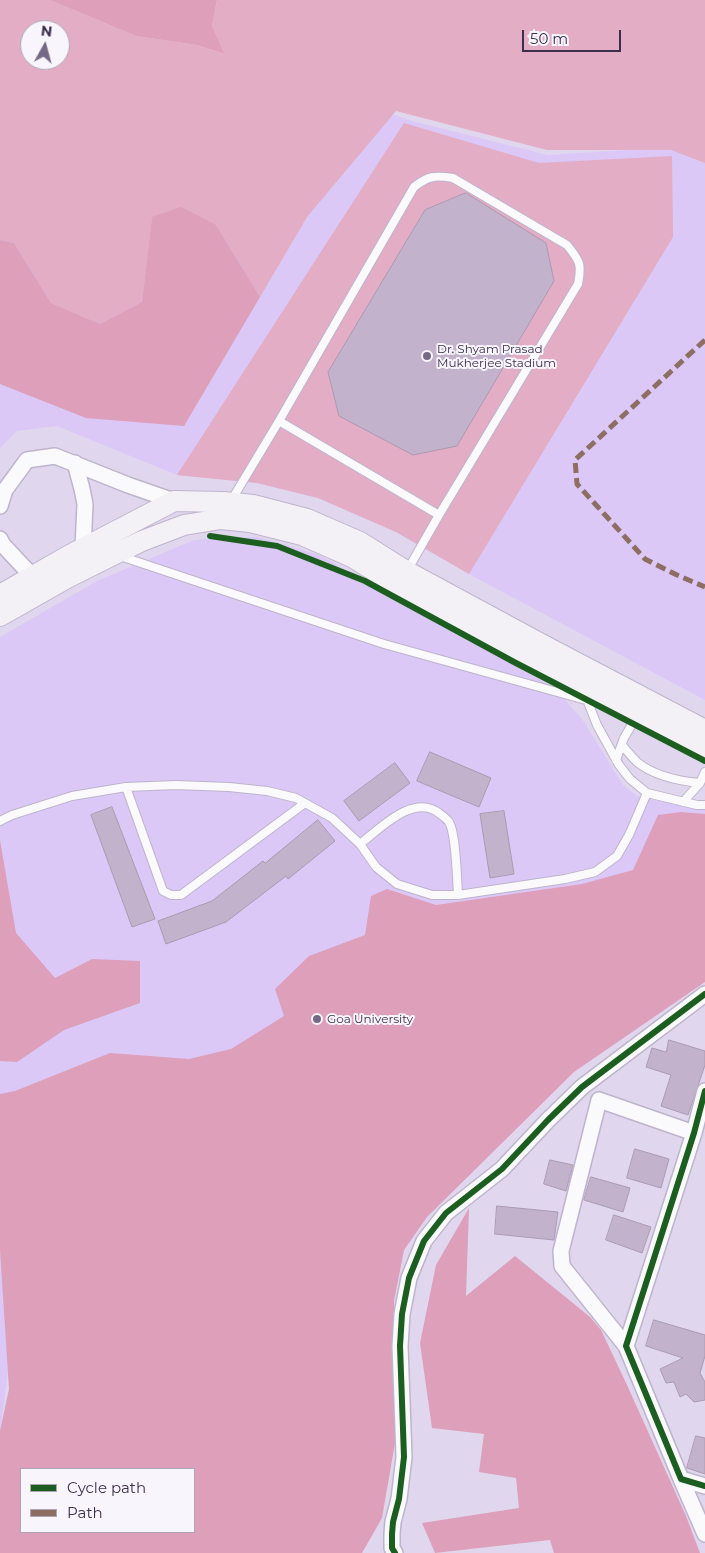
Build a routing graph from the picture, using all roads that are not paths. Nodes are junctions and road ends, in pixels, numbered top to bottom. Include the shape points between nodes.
1 (279, 421) junction
2 (76, 463) junction
3 (174, 501) junction
4 (0, 503) edge
5 (230, 503) junction
6 (438, 515) junction
7 (0, 539) edge
8 (83, 548) junction
9 (115, 554) junction
10 (33, 576) junction
11 (413, 581) junction
12 (0, 595) edge
13 (0, 616) edge
14 (584, 692) junction
15 (638, 714) junction
16 (705, 730) edge
17 (622, 745) junction
18 (705, 749) edge
19 (616, 760) junction
20 (705, 772) edge
21 (700, 783) junction
22 (126, 787) junction
23 (647, 793) junction
24 (682, 802) junction
25 (305, 803) junction
26 (705, 805) edge
27 (0, 821) edge
28 (360, 844) junction
29 (458, 895) junction
30 (705, 994) edge
31 (705, 1091) edge
32 (694, 1133) junction
33 (626, 1346) junction
34 (681, 1479) junction
35 (705, 1486) edge
36 (705, 1534) edge
37 (395, 1553) edge

1 - 5 lane
1 - 6 lane
1 - 6 lane via 414,187 425,178 453,178 567,246 581,268 578,284
2 - 3 street
2 - 4 street via 54,456 27,460 5,490
2 - 8 street via 84,504
3 - 5 main road
3 - 8 main road
5 - 11 main road via 307,519 360,542
6 - 11 lane
7 - 10 street
8 - 10 main road
9 - 11 main road via 184,525 222,519 250,522 302,535
9 - 13 main road
9 - 14 lane via 384,644
10 - 12 main road
11 - 14 main road
11 - 16 main road
14 - 15 main road
14 - 19 lane
15 - 17 lane
15 - 18 main road
17 - 19 lane
17 - 21 lane via 638,763 650,769 676,779
19 - 23 lane via 630,779
20 - 21 lane
21 - 24 lane
22 - 25 lane via 176,784 229,787 267,791
22 - 25 lane via 163,891 171,895 181,895
22 - 27 lane via 72,796
23 - 24 lane
23 - 29 lane via 617,856 595,872
24 - 26 lane
25 - 28 lane via 332,818
28 - 29 lane via 376,868 397,884 432,895
28 - 29 lane via 398,814 418,807 435,810 449,822 454,841
30 - 37 street via 582,1087 502,1169 446,1213 424,1240 409,1278 402,1314 404,1457 393,1522 392,1548
31 - 32 street
32 - 33 street
32 - 33 street via 599,1100 561,1251 562,1266
33 - 34 street
34 - 35 street
34 - 36 street

